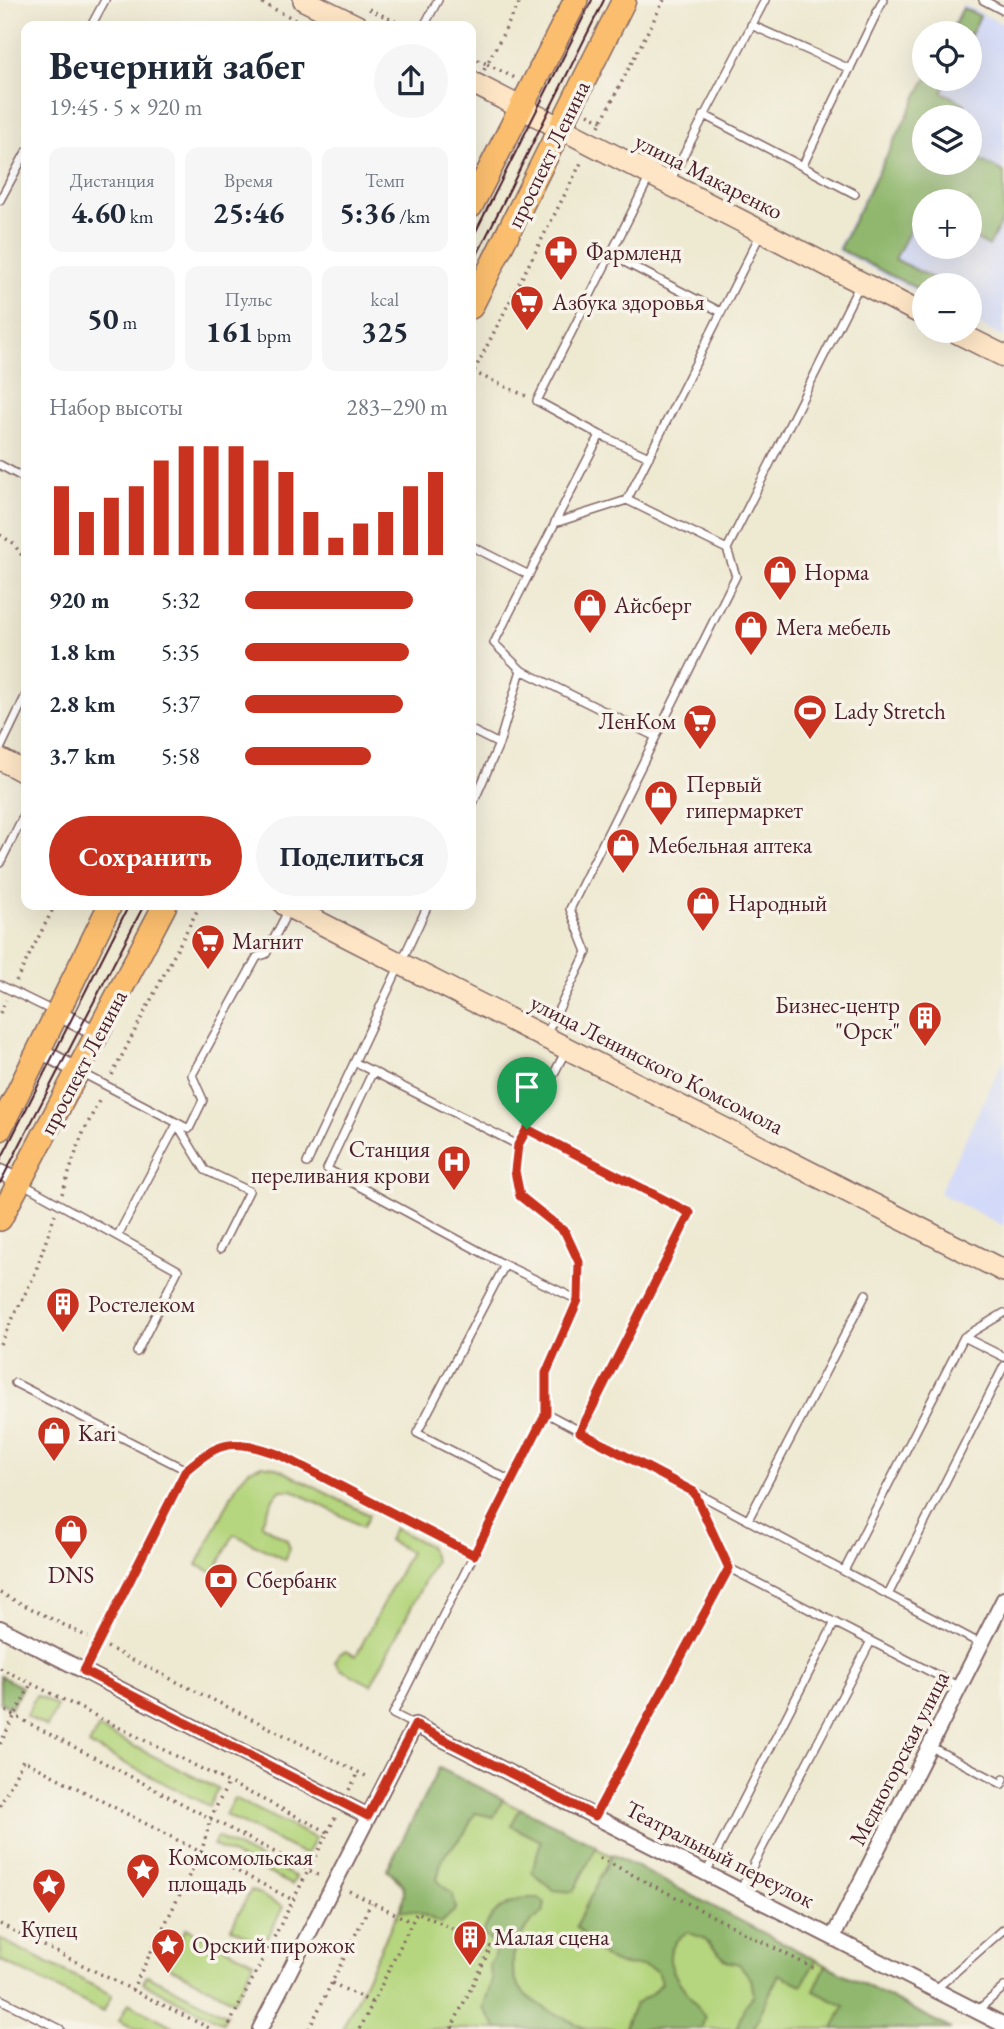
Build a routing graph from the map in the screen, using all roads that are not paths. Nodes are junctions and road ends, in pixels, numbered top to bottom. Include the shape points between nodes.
1 (105, 0) edge
2 (304, 0) edge
3 (438, 0) edge
4 (576, 0) edge
5 (624, 0) edge
6 (765, 0) edge
7 (883, 0) edge
8 (983, 0) edge
9 (1004, 11) edge
10 (359, 16) edge
11 (94, 21) edge
12 (427, 21) edge
13 (751, 25) junction
14 (849, 69) junction
15 (476, 84) edge
16 (523, 108) junction
17 (704, 115) junction
18 (561, 128) junction
19 (21, 161) edge
20 (803, 166) junction
21 (659, 180) junction
22 (855, 194) dead end
23 (476, 197) edge
24 (0, 200) edge
25 (761, 232) junction
26 (611, 255) junction
27 (860, 283) junction
28 (476, 297) edge
29 (912, 310) edge
30 (721, 312) junction
31 (978, 343) edge
32 (1004, 356) edge
33 (600, 435) junction
34 (649, 457) junction
35 (0, 465) edge
36 (21, 476) edge
37 (627, 500) junction
38 (555, 523) junction
39 (476, 548) edge
40 (727, 549) junction
41 (529, 575) junction
42 (522, 670) junction
43 (21, 705) edge
44 (476, 732) edge
45 (656, 737) junction
46 (499, 744) junction
47 (0, 749) edge
48 (0, 759) edge
49 (21, 770) edge
50 (476, 797) edge
51 (21, 820) edge
52 (2, 852) edge
53 (0, 863) edge
54 (108, 910) edge
55 (162, 910) edge
56 (287, 910) edge
57 (297, 910) edge
58 (426, 910) edge
59 (401, 963) junction
60 (0, 985) edge
61 (57, 1013) junction
62 (97, 1034) junction
63 (545, 1037) junction
64 (567, 1048) junction
65 (39, 1050) junction
66 (356, 1063) junction
67 (78, 1071) junction
68 (373, 1071) junction
69 (177, 1124) junction
70 (0, 1129) edge
71 (527, 1129) junction
72 (518, 1145) junction
73 (307, 1163) dead end
74 (10, 1177) edge
75 (0, 1219) edge
76 (118, 1235) junction
77 (220, 1249) dead end
78 (505, 1265) junction
79 (1004, 1271) edge
80 (866, 1294) dead end
81 (578, 1300) junction
82 (1004, 1312) edge
83 (964, 1337) junction
84 (137, 1352) dead end
85 (1004, 1357) edge
86 (1004, 1366) edge
87 (15, 1383) dead end
88 (546, 1413) junction
89 (580, 1432) junction
90 (186, 1470) junction
91 (511, 1481) junction
92 (694, 1492) junction
93 (748, 1520) junction
94 (474, 1555) junction
95 (729, 1568) junction
96 (844, 1571) junction
97 (888, 1595) junction
98 (1003, 1604) edge
99 (835, 1622) junction
100 (0, 1629) edge
101 (870, 1641) junction
102 (981, 1644) junction
103 (84, 1671) junction
104 (961, 1687) junction
105 (415, 1725) junction
106 (931, 1747) junction
107 (1004, 1779) edge
108 (368, 1816) junction
109 (595, 1816) junction
110 (706, 1873) junction
111 (740, 1890) junction
112 (1004, 1929) edge
113 (833, 1937) junction
114 (1004, 1987) edge
115 (936, 1990) junction
116 (0, 1999) edge
117 (977, 2011) junction
118 (1004, 2025) edge
119 (60, 2029) edge
120 (260, 2029) edge

1 - 11 lane
2 - 10 street
3 - 12 lane
4 - 16 main road, проспект Ленина
5 - 18 main road, проспект Ленина
6 - 13 lane
7 - 14 lane
8 - 9 lane
13 - 14 lane
13 - 17 lane
14 - 20 lane
15 - 16 street, улица Макаренко
16 - 18 street, улица Макаренко
16 - 23 main road, проспект Ленина
17 - 20 lane
17 - 21 lane
18 - 21 street, улица Макаренко
18 - 28 main road, проспект Ленина
19 - 24 lane
20 - 22 lane
21 - 25 street, улица Макаренко
21 - 26 lane
25 - 27 street, улица Макаренко
25 - 30 lane
26 - 30 lane
26 - 33 lane via 537,401
27 - 29 street, улица Макаренко
27 - 40 lane
30 - 34 lane
31 - 32 street
33 - 34 lane
33 - 38 lane
34 - 37 lane
35 - 36 lane
37 - 38 lane
37 - 40 lane
38 - 41 lane
39 - 41 lane
40 - 45 lane via 736,576
41 - 42 lane via 494,643
42 - 45 lane
42 - 46 lane
43 - 47 lane
44 - 46 lane
45 - 63 lane via 570,909 587,952
46 - 50 lane
48 - 49 street
51 - 52 lane
52 - 53 lane
54 - 61 main road, проспект Ленина
55 - 62 main road, проспект Ленина
56 - 69 lane via 266,954 257,957 192,1076 203,1100 189,1129
57 - 59 street, улица Ленинского Комсомола
58 - 59 lane
59 - 63 street, улица Ленинского Комсомола
59 - 66 lane
60 - 61 lane
61 - 62 street
61 - 65 main road, проспект Ленина
62 - 67 main road, проспект Ленина
63 - 64 street, улица Ленинского Комсомола
64 - 71 lane
64 - 79 street, улица Ленинского Комсомола
65 - 67 street
65 - 70 main road, проспект Ленина
66 - 68 lane
66 - 73 lane
67 - 69 lane
67 - 74 main road, проспект Ленина
68 - 72 lane
68 - 78 lane via 327,1169
69 - 76 lane
69 - 77 lane via 205,1170 249,1191
71 - 72 lane
71 - 89 lane via 690,1213
72 - 81 lane via 515,1171 520,1196 565,1232 579,1262
74 - 75 main road, проспект Ленина
74 - 76 lane
76 - 84 lane via 178,1270
78 - 81 lane
78 - 91 lane via 417,1433
80 - 93 lane
81 - 88 lane via 546,1373
82 - 83 lane
83 - 85 lane
83 - 96 lane
86 - 97 lane
87 - 90 lane
88 - 89 lane
88 - 91 lane
89 - 92 lane
90 - 94 lane via 211,1449 246,1443 280,1455
90 - 103 lane
91 - 94 lane
92 - 93 lane
92 - 95 lane
93 - 96 lane
94 - 105 lane via 393,1714
95 - 99 lane
95 - 109 lane
96 - 97 lane
97 - 102 lane
98 - 102 street, Медногорская улица
99 - 101 lane
99 - 110 lane
100 - 103 street
101 - 104 lane
101 - 111 lane
102 - 104 street, Медногорская улица
103 - 108 street
104 - 106 street, Медногорская улица
105 - 108 street
105 - 109 street, Театральный переулок
106 - 107 lane via 1002,1784
106 - 113 street, Медногорская улица
108 - 120 street
109 - 110 street, Театральный переулок
110 - 111 street, Театральный переулок
111 - 113 street, Театральный переулок
112 - 115 lane
113 - 115 street, Театральный переулок
114 - 117 lane
115 - 117 street, Театральный переулок
116 - 119 lane
117 - 118 street, Театральный переулок

